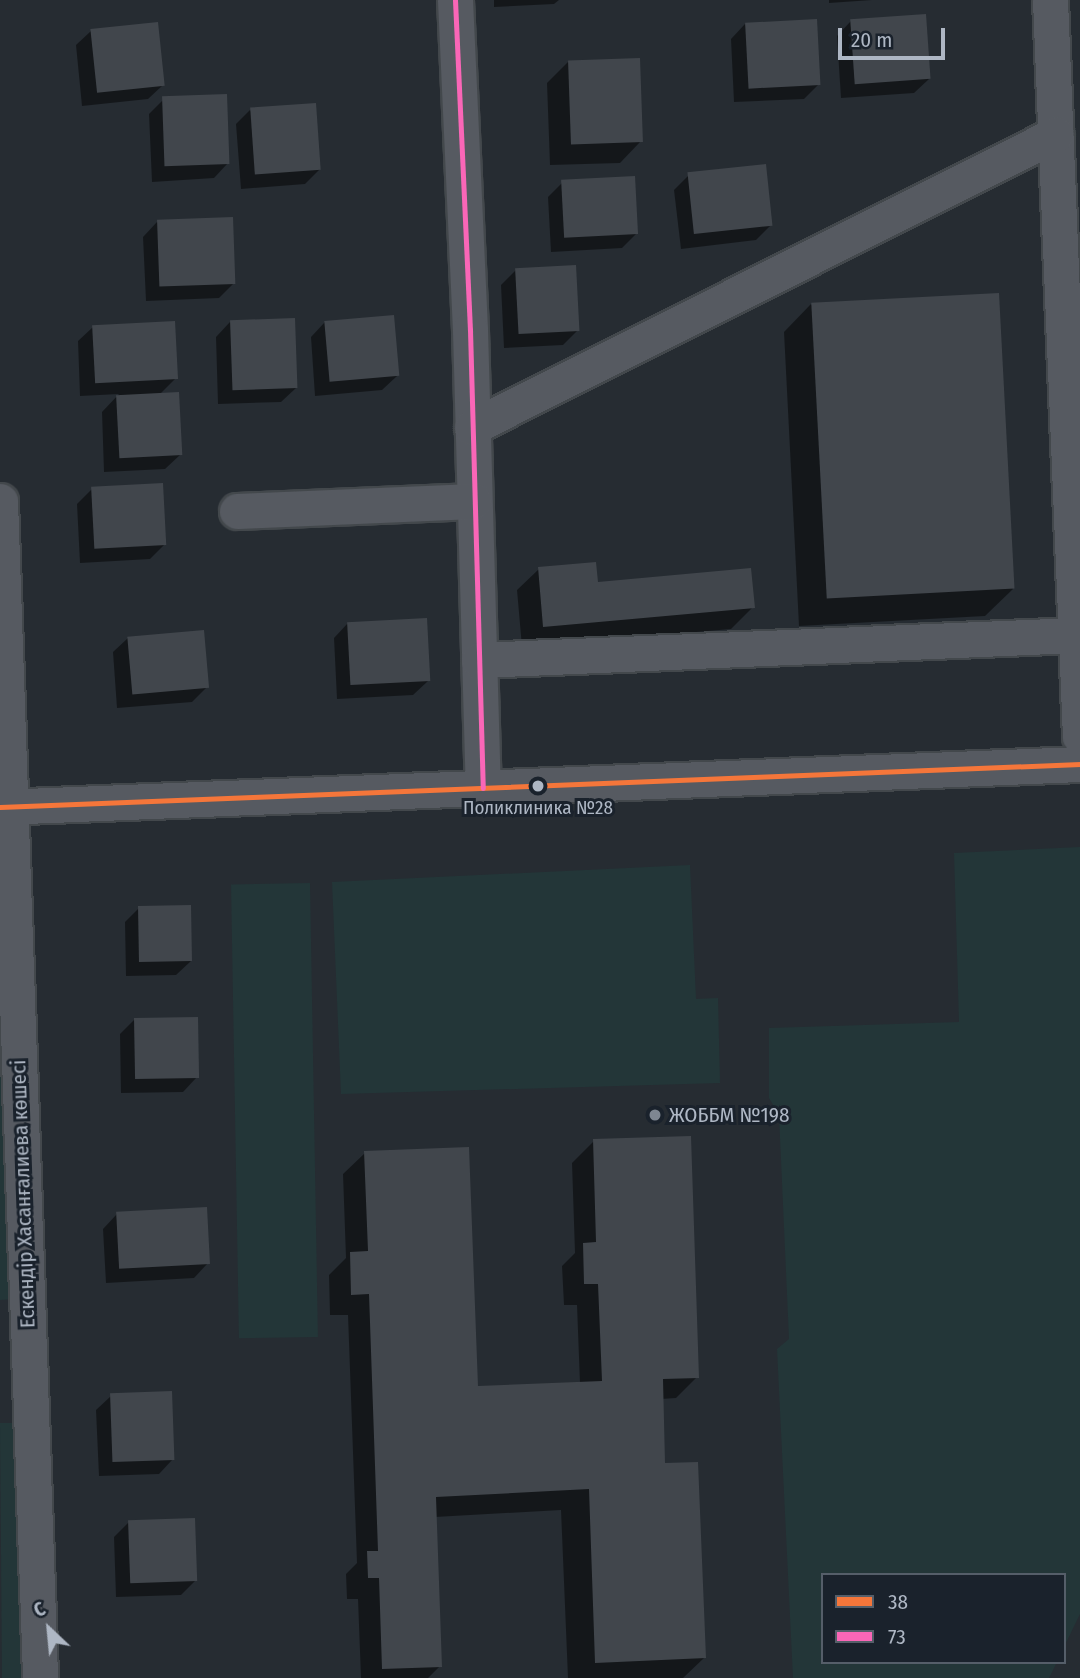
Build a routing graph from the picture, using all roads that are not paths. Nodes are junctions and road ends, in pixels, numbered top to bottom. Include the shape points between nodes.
1 (455, 0) edge
2 (1050, 0) edge
3 (1056, 134) junction
4 (472, 427) junction
5 (1075, 467) edge
6 (0, 501) edge
7 (474, 501) junction
8 (237, 511) dead end
9 (1076, 635) junction
10 (479, 660) junction
11 (1080, 736) edge
12 (1080, 764) edge
13 (483, 788) junction
14 (5, 807) edge
15 (14, 1350) edge
16 (40, 1678) edge

1 - 4 street
2 - 3 street
3 - 4 street
3 - 5 street
4 - 7 street
5 - 9 street
6 - 14 street, Ескендір Хасанғалиева көшесі
7 - 8 street
7 - 10 street
9 - 10 street
9 - 11 street
10 - 13 street
12 - 13 street
13 - 14 street
14 - 15 street, Ескендір Хасанғалиева көшесі
15 - 16 street, Ескендір Хасанғалиева көшесі

